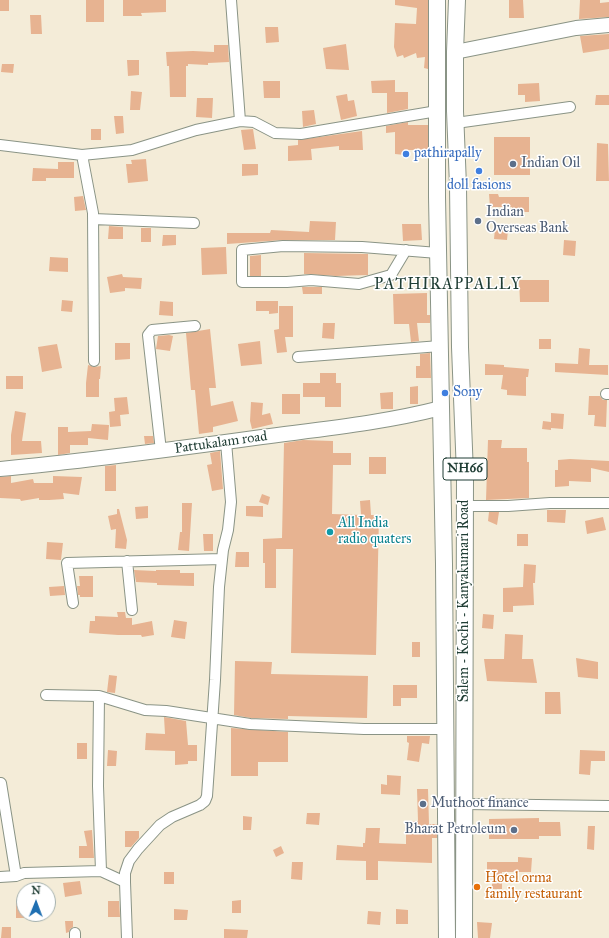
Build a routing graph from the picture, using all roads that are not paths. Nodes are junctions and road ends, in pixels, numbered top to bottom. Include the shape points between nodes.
1 (231, 0) edge
2 (437, 0) edge
3 (457, 0) edge
4 (609, 25) edge
5 (455, 52) junction
6 (570, 107) dead end
7 (437, 111) junction
8 (240, 121) junction
9 (456, 123) junction
10 (0, 146) edge
11 (82, 155) junction
12 (93, 219) junction
13 (194, 223) dead end
14 (406, 250) junction
15 (438, 253) junction
16 (195, 326) dead end
17 (440, 346) junction
18 (298, 357) dead end
19 (94, 361) dead end
20 (441, 408) junction
21 (226, 442) junction
22 (161, 451) junction
23 (0, 469) edge
24 (609, 503) edge
25 (465, 506) junction
26 (222, 559) junction
27 (127, 561) junction
28 (73, 604) dead end
29 (132, 610) dead end
30 (46, 695) dead end
31 (99, 696) junction
32 (212, 718) junction
33 (446, 730) junction
34 (1, 783) edge
35 (465, 804) junction
36 (609, 806) edge
37 (101, 870) junction
38 (16, 876) junction
39 (0, 877) edge
40 (125, 882) junction
41 (127, 938) edge
42 (447, 938) edge
43 (464, 938) edge

1 - 8 street
2 - 7 highway
3 - 5 highway, Salem - Kochi - Kanyakumari Road / NH66
4 - 5 main road via 576,28
5 - 9 highway, Salem - Kochi - Kanyakumari Road / NH66
6 - 9 street
7 - 8 street via 302,134 276,133 254,122
7 - 15 highway
8 - 11 street via 196,130 132,150
9 - 25 highway, Salem - Kochi - Kanyakumari Road / NH66
10 - 11 street
11 - 12 street
12 - 13 street
12 - 19 street
14 - 14 street via 283,246 242,250 242,282 311,280 359,284 391,275
14 - 15 street
15 - 17 highway
16 - 22 street via 152,330 148,335
17 - 18 street
17 - 20 highway
20 - 21 main road, Pattukalam road via 368,422
20 - 33 highway
21 - 22 main road, Pattukalam road
21 - 26 street via 231,502
22 - 23 main road, Pattukalam road
24 - 25 street
25 - 35 highway, Salem - Kochi - Kanyakumari Road / NH66
26 - 27 street
26 - 32 street
27 - 28 street via 66,562
27 - 29 street
30 - 31 street
31 - 32 street via 146,710
31 - 37 street via 98,786
32 - 33 street via 250,724
32 - 40 street via 205,801 160,825 129,862
33 - 42 highway
34 - 38 street
35 - 36 street
35 - 43 highway, Salem - Kochi - Kanyakumari Road / NH66
37 - 38 street via 24,873
37 - 40 street
38 - 39 street
40 - 41 street

